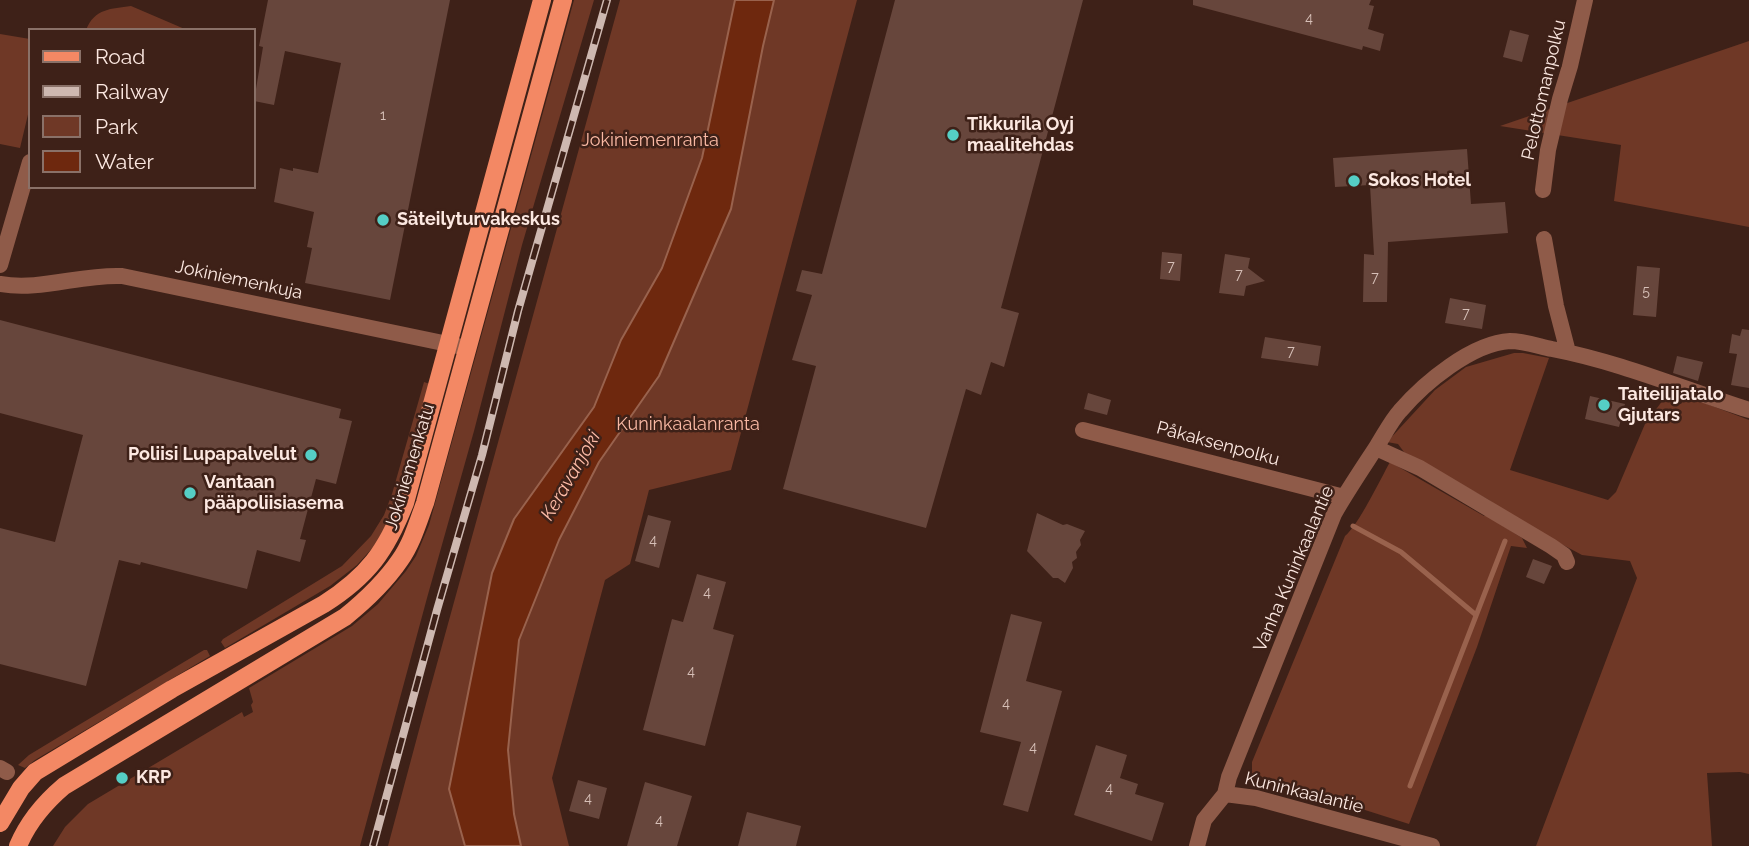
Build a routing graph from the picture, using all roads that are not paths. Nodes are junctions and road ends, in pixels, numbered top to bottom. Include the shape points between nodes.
1 (542, 0) edge
2 (563, 0) edge
3 (1585, 0) edge
4 (28, 169) edge
5 (1543, 190) dead end
6 (1544, 239) dead end
7 (0, 265) edge
8 (0, 284) edge
9 (448, 345) junction
10 (467, 348) junction
11 (1568, 352) junction
12 (1749, 410) edge
13 (1083, 430) dead end
14 (1376, 448) junction
15 (1344, 497) junction
16 (1567, 562) dead end
17 (1225, 794) junction
18 (0, 823) edge
19 (18, 846) edge
20 (1197, 846) edge
21 (1432, 846) edge

1 - 9 main road, Jokiniemenkatu
2 - 10 main road, Jokiniemenkatu
3 - 5 street, Pelottomanpolku via 1551,137
4 - 7 street
6 - 11 street
8 - 9 street, Jokiniemenkuja via 33,286 122,276
9 - 10 street, Jokiniemenkuja
9 - 18 main road, Jokiniemenkatu via 405,503 394,531 363,575 324,604 46,765 28,779
10 - 19 main road, Jokiniemenkatu via 425,503 401,559 380,586 345,617 64,786 28,825
11 - 12 street, Vanha Kuninkaalantie via 1639,371
11 - 14 street, Vanha Kuninkaalantie via 1511,341 1470,354 1399,412
13 - 15 street, Påkaksenpolku
14 - 15 street, Vanha Kuninkaalantie
14 - 16 street via 1420,468 1564,555
15 - 17 street, Vanha Kuninkaalantie
17 - 20 street, Kuninkaalantie via 1204,820
17 - 21 street, Kuninkaalantie via 1256,798

